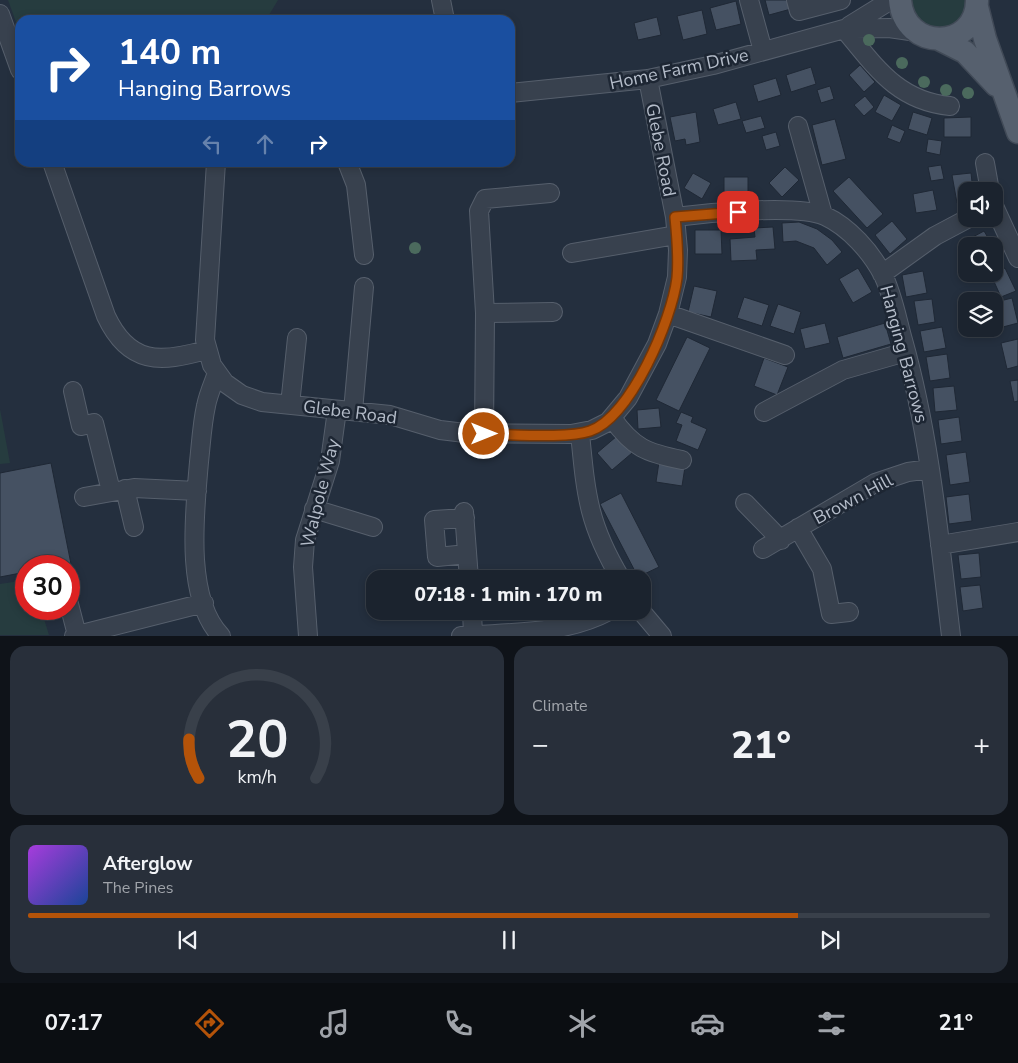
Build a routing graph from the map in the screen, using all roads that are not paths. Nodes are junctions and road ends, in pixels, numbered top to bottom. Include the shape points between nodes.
1 (442, 0) edge
2 (749, 0) edge
3 (796, 0) edge
4 (841, 0) edge
5 (891, 0) edge
6 (900, 0) edge
7 (977, 3) edge
8 (821, 6) junction
9 (0, 14) edge
10 (444, 15) edge
11 (837, 31) junction
12 (916, 32) junction
13 (939, 39) junction
14 (763, 51) junction
15 (7, 54) edge
16 (15, 64) edge
17 (648, 79) junction
18 (515, 93) edge
19 (1003, 94) junction
20 (950, 106) dead end
21 (798, 126) dead end
22 (1018, 132) edge
23 (985, 163) dead end
24 (54, 167) edge
25 (216, 167) edge
26 (349, 167) edge
27 (988, 182) edge
28 (550, 193) dead end
29 (823, 215) junction
30 (958, 223) edge
31 (676, 226) junction
32 (1003, 227) edge
33 (572, 253) dead end
34 (364, 255) dead end
35 (1018, 258) edge
36 (882, 274) junction
37 (364, 288) dead end
38 (553, 312) dead end
39 (485, 313) junction
40 (668, 314) junction
41 (297, 338) dead end
42 (206, 350) junction
43 (906, 352) junction
44 (786, 355) dead end
45 (217, 373) junction
46 (73, 391) dead end
47 (290, 406) junction
48 (345, 410) junction
49 (764, 412) dead end
50 (612, 418) junction
51 (580, 433) junction
52 (484, 434) junction
53 (682, 460) dead end
54 (930, 469) junction
55 (118, 490) junction
56 (197, 491) junction
57 (84, 497) dead end
58 (745, 503) dead end
59 (314, 509) junction
60 (134, 527) dead end
61 (373, 527) dead end
62 (798, 528) junction
63 (1018, 532) edge
64 (781, 540) junction
65 (940, 545) junction
66 (763, 549) dead end
67 (467, 554) junction
68 (468, 570) edge
69 (616, 570) edge
70 (204, 603) junction
71 (849, 612) dead end
72 (73, 620) edge
73 (474, 620) edge
74 (591, 620) edge
75 (649, 620) edge
76 (113, 631) edge
77 (76, 635) edge
78 (478, 635) edge
79 (221, 636) edge
80 (308, 636) edge
81 (662, 636) edge
82 (950, 636) edge

1 - 10 street
2 - 14 street
3 - 8 street via 799,11
4 - 8 street
5 - 11 street
6 - 12 main road via 902,14
7 - 13 main road via 969,25 950,38
7 - 19 main road
8 - 11 street
9 - 15 street
11 - 12 street via 901,29
11 - 14 street, Home Farm Drive
11 - 20 street via 891,83 923,101
12 - 13 main road via 927,38
13 - 19 main road via 965,52
14 - 17 street, Home Farm Drive
15 - 16 street
17 - 18 street, Home Farm Drive
17 - 31 street, Glebe Road
19 - 22 main road
21 - 29 street
23 - 27 street
24 - 42 street via 106,316 118,338 131,349 155,358 172,359
25 - 42 street, Glebe Road
26 - 34 street via 356,185
28 - 39 street via 485,199 479,210
29 - 31 street, Hanging Barrows via 800,212 708,213
29 - 36 street, Hanging Barrows via 835,221 857,241
30 - 36 street
31 - 33 street, Hanging Barrows
31 - 40 street, Glebe Road via 677,277
32 - 35 street
36 - 43 street, Hanging Barrows
37 - 48 street, Walpole Way
38 - 39 street
39 - 52 street
40 - 44 street
40 - 50 street, Glebe Road via 628,398
41 - 47 street
42 - 45 street, Glebe Road
43 - 49 street via 843,370
43 - 54 street, Hanging Barrows via 924,427
45 - 47 street, Glebe Road via 234,390 250,398
45 - 56 street via 206,405
46 - 55 street via 81,426 94,423
47 - 48 street, Glebe Road
48 - 52 street, Glebe Road via 390,414 440,430
48 - 59 street, Walpole Way
50 - 51 street, Glebe Road via 599,427
50 - 53 street via 634,445
51 - 52 street, Glebe Road
51 - 69 street via 590,512 601,544
54 - 62 street, Brown Hill via 899,474 875,484
54 - 65 street, Hanging Barrows
55 - 56 street
55 - 57 street
55 - 60 street
56 - 70 street via 193,540
58 - 64 street
59 - 61 street
59 - 80 street, Walpole Way via 303,567
62 - 64 street, Brown Hill
62 - 71 street via 822,570 831,614
63 - 65 street
64 - 66 street, Brown Hill
65 - 82 street, Hanging Barrows
67 - 67 street via 464,515 434,520 437,556
67 - 68 street
70 - 76 street
70 - 79 street via 212,624
72 - 77 street
73 - 78 street
74 - 78 street via 559,628
75 - 81 street
76 - 77 street

